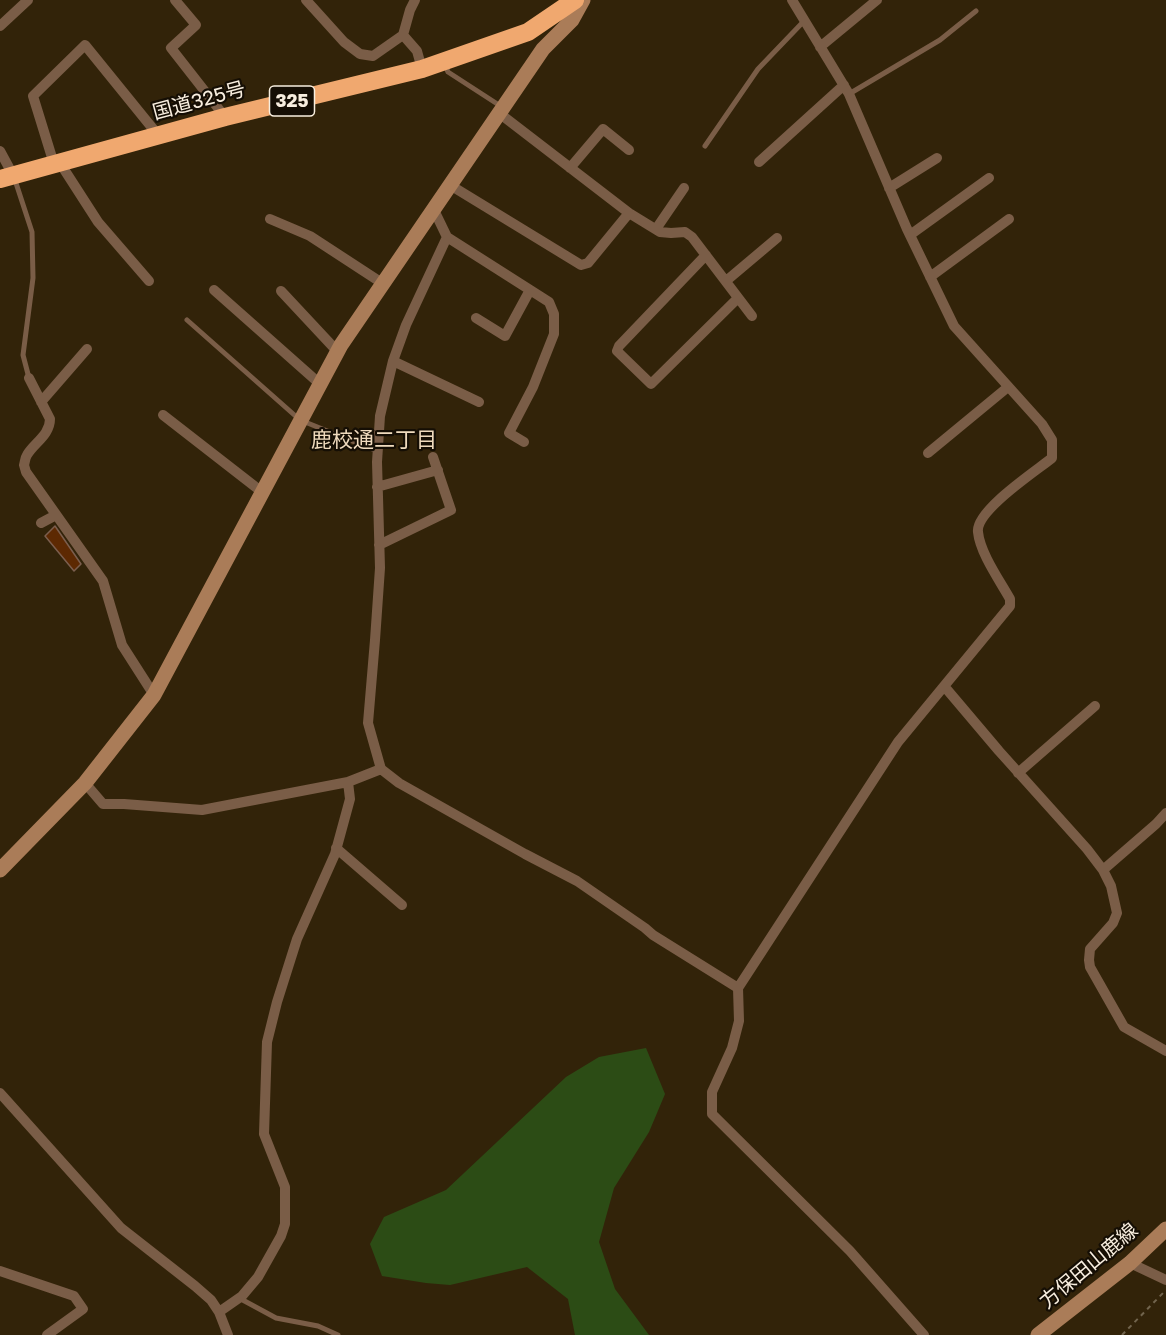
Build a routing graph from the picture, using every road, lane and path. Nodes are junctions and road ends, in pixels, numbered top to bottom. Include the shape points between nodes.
1 (28, 0) edge
2 (175, 0) edge
3 (306, 0) edge
4 (415, 0) edge
5 (575, 0) edge
6 (583, 0) edge
7 (792, 0) edge
8 (878, 0) edge
9 (976, 11) dead end
10 (804, 21) junction
11 (2, 22) edge
12 (528, 32) junction
13 (403, 35) junction
14 (820, 47) junction
15 (543, 49) junction
16 (444, 61) junction
17 (422, 69) junction
18 (847, 90) junction
19 (501, 111) junction
20 (225, 117) junction
21 (158, 135) junction
22 (705, 146) dead end
23 (629, 150) dead end
24 (0, 151) edge
25 (937, 158) dead end
26 (759, 162) dead end
27 (57, 163) junction
28 (570, 168) junction
29 (7, 177) edge
30 (989, 178) dead end
31 (450, 185) junction
32 (684, 188) dead end
33 (889, 188) junction
34 (433, 208) junction
35 (629, 213) junction
36 (270, 219) dead end
37 (1009, 219) dead end
38 (656, 230) junction
39 (910, 235) junction
40 (447, 237) junction
41 (777, 238) dead end
42 (706, 255) junction
43 (930, 277) junction
44 (149, 281) dead end
45 (726, 281) junction
46 (382, 283) junction
47 (214, 290) dead end
48 (530, 290) junction
49 (281, 291) dead end
50 (738, 298) junction
51 (752, 316) dead end
52 (476, 318) dead end
53 (187, 320) dead end
54 (87, 349) dead end
55 (337, 351) junction
56 (393, 361) junction
57 (29, 378) joint
58 (320, 384) junction
59 (1008, 387) junction
60 (41, 402) junction
61 (479, 402) dead end
62 (163, 415) dead end
63 (300, 420) junction
64 (524, 442) dead end
65 (377, 451) junction
66 (928, 453) dead end
67 (433, 457) dead end
68 (438, 470) junction
69 (377, 487) junction
70 (262, 492) junction
71 (56, 515) junction
72 (41, 523) dead end
73 (379, 545) junction
74 (944, 686) junction
75 (154, 695) junction
76 (1095, 706) dead end
77 (381, 769) junction
78 (1018, 773) junction
79 (348, 782) junction
80 (85, 783) junction
81 (1166, 813) edge
82 (1161, 826) edge
83 (336, 848) junction
84 (0, 870) edge
85 (1103, 870) junction
86 (402, 906) dead end
87 (738, 988) junction
88 (1166, 1051) edge
89 (0, 1093) edge
90 (1166, 1229) edge
91 (1130, 1263) junction
92 (0, 1271) edge
93 (1166, 1280) edge
94 (1166, 1290) edge
95 (239, 1298) junction
96 (219, 1312) junction
97 (47, 1335) edge
98 (228, 1335) edge
99 (338, 1335) edge
100 (924, 1335) edge
101 (1038, 1335) edge
102 (1122, 1335) edge

1 - 11 street
2 - 20 street via 196,25 171,48
3 - 13 street via 360,54 373,56
4 - 13 street
5 - 12 highway, 国道325号 / 325
6 - 15 street via 572,20
7 - 10 street
8 - 14 street
9 - 18 lane via 940,40
10 - 14 street
10 - 22 lane via 758,69
12 - 15 street
12 - 16 highway, 国道325号 / 325
13 - 17 street via 417,51
14 - 18 street
15 - 19 street
16 - 17 highway, 国道325号 / 325
16 - 19 lane via 448,72
17 - 20 highway, 国道325号 / 325
18 - 26 street
18 - 33 street
19 - 28 street
19 - 31 street
20 - 21 highway, 国道325号 / 325
21 - 27 highway, 国道325号 / 325
21 - 27 street via 85,45 33,96
23 - 28 street via 603,129
24 - 29 street
25 - 33 street
27 - 29 highway, 国道325号 / 325
27 - 44 street via 98,222
28 - 35 street
29 - 57 lane via 32,232 33,278 22,355
30 - 39 street
31 - 34 street
31 - 35 street via 581,265 588,263
32 - 38 street
33 - 39 street
34 - 40 street
34 - 46 street
35 - 38 street
36 - 46 street via 310,236
37 - 43 street
38 - 42 street via 685,232
39 - 43 street
40 - 48 street
40 - 56 street
41 - 45 street
42 - 45 street
42 - 50 street via 617,351 651,384
43 - 59 street via 954,326
45 - 50 street
46 - 55 street
47 - 58 street
48 - 52 street via 505,336
48 - 64 street via 549,302 554,314 554,334 509,433
49 - 55 street
50 - 51 street
53 - 63 lane
54 - 60 street
55 - 58 street
56 - 61 street
56 - 65 street via 380,416
57 - 60 street
58 - 63 street
59 - 66 street
59 - 74 street via 1052,440 1052,458 995,502 982,517 977,530 1010,606
60 - 71 street via 50,425 24,465
62 - 70 street
63 - 65 lane
63 - 70 street
65 - 69 street
67 - 68 street
68 - 69 street
68 - 73 street via 451,510
69 - 73 street
70 - 75 street
71 - 72 street
71 - 75 street via 103,581 122,645
73 - 77 street via 368,723
74 - 78 street
74 - 87 street via 898,742
75 - 80 street
76 - 78 street
77 - 79 street
77 - 87 street via 399,783 577,881
78 - 85 street
79 - 80 street via 202,810 103,804
79 - 83 street via 350,799
80 - 84 street
81 - 82 street
82 - 85 street
83 - 86 street
83 - 95 street via 297,939 267,1041 264,1134 285,1187 285,1224 258,1277
85 - 88 street via 1117,913 1113,924 1090,950 1090,968 1124,1027
87 - 100 street via 739,1020 732,1048 712,1092 712,1114 850,1251
89 - 96 street via 121,1228 195,1286
90 - 91 street, 方保田山鹿線
91 - 93 street
91 - 101 street, 方保田山鹿線
92 - 97 street via 74,1296 83,1309
94 - 102 path
95 - 96 street
95 - 99 lane via 276,1318 318,1326
96 - 98 street

